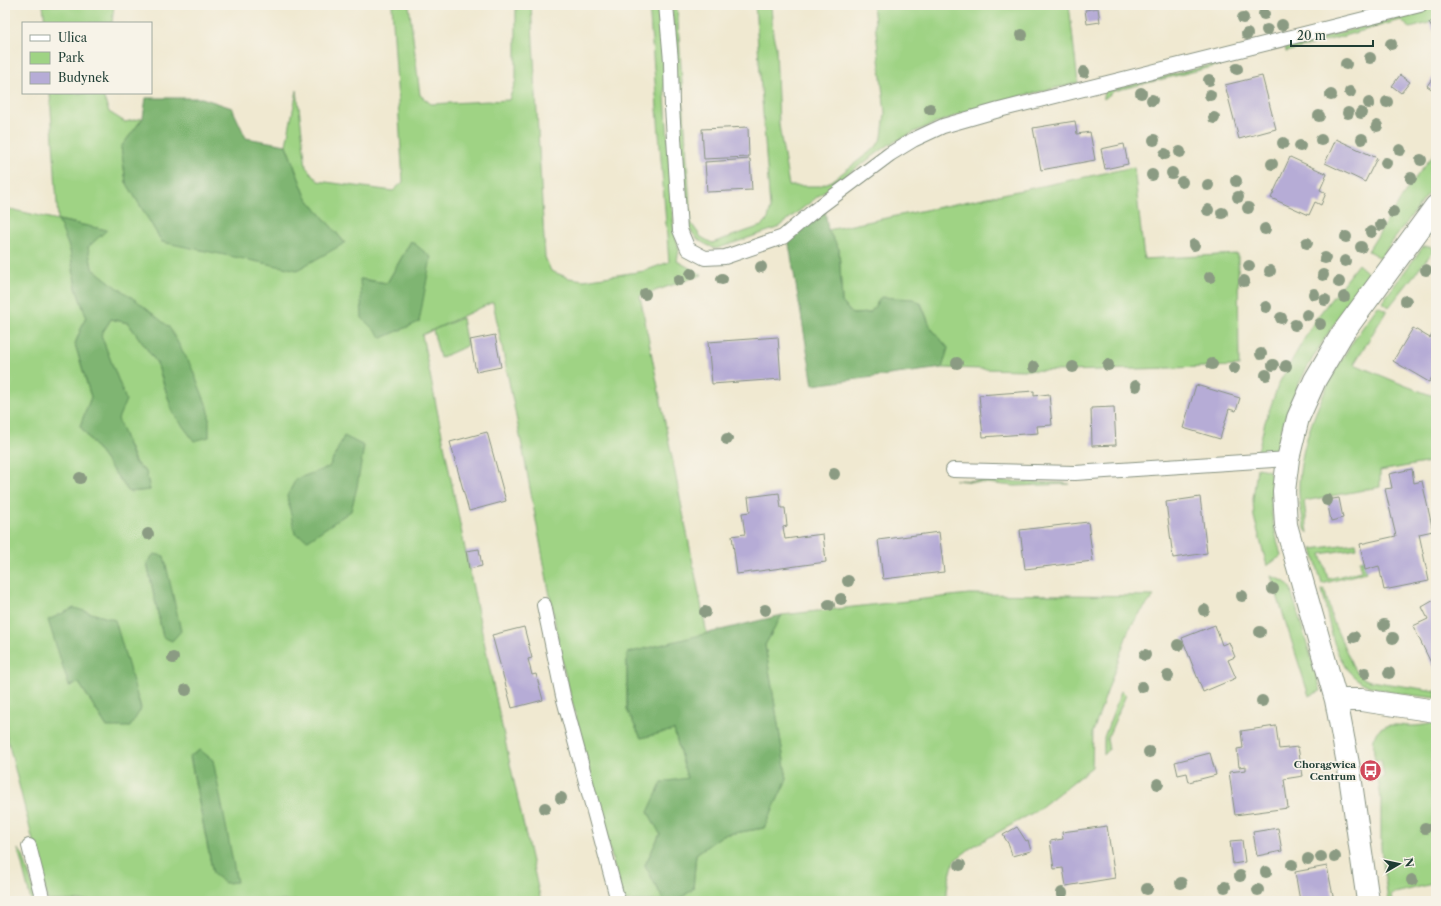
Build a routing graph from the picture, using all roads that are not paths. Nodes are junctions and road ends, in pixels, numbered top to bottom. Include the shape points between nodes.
1 (666, 5) edge
2 (1420, 5) edge
3 (1436, 206) edge
4 (1288, 459) junction
5 (953, 470) dead end
6 (544, 605) dead end
7 (1336, 700) junction
8 (1436, 712) edge
9 (28, 846) dead end
10 (43, 901) edge
11 (618, 901) edge
12 (1368, 901) edge

1 - 2 lane via 680,230 688,249 705,258 725,257 782,237 890,154 943,126
3 - 4 street via 1342,334 1314,380 1298,418
4 - 5 lane via 1075,473
4 - 7 street via 1284,491 1286,525
6 - 11 lane via 563,696
7 - 8 street via 1361,700
7 - 12 street
9 - 10 lane

